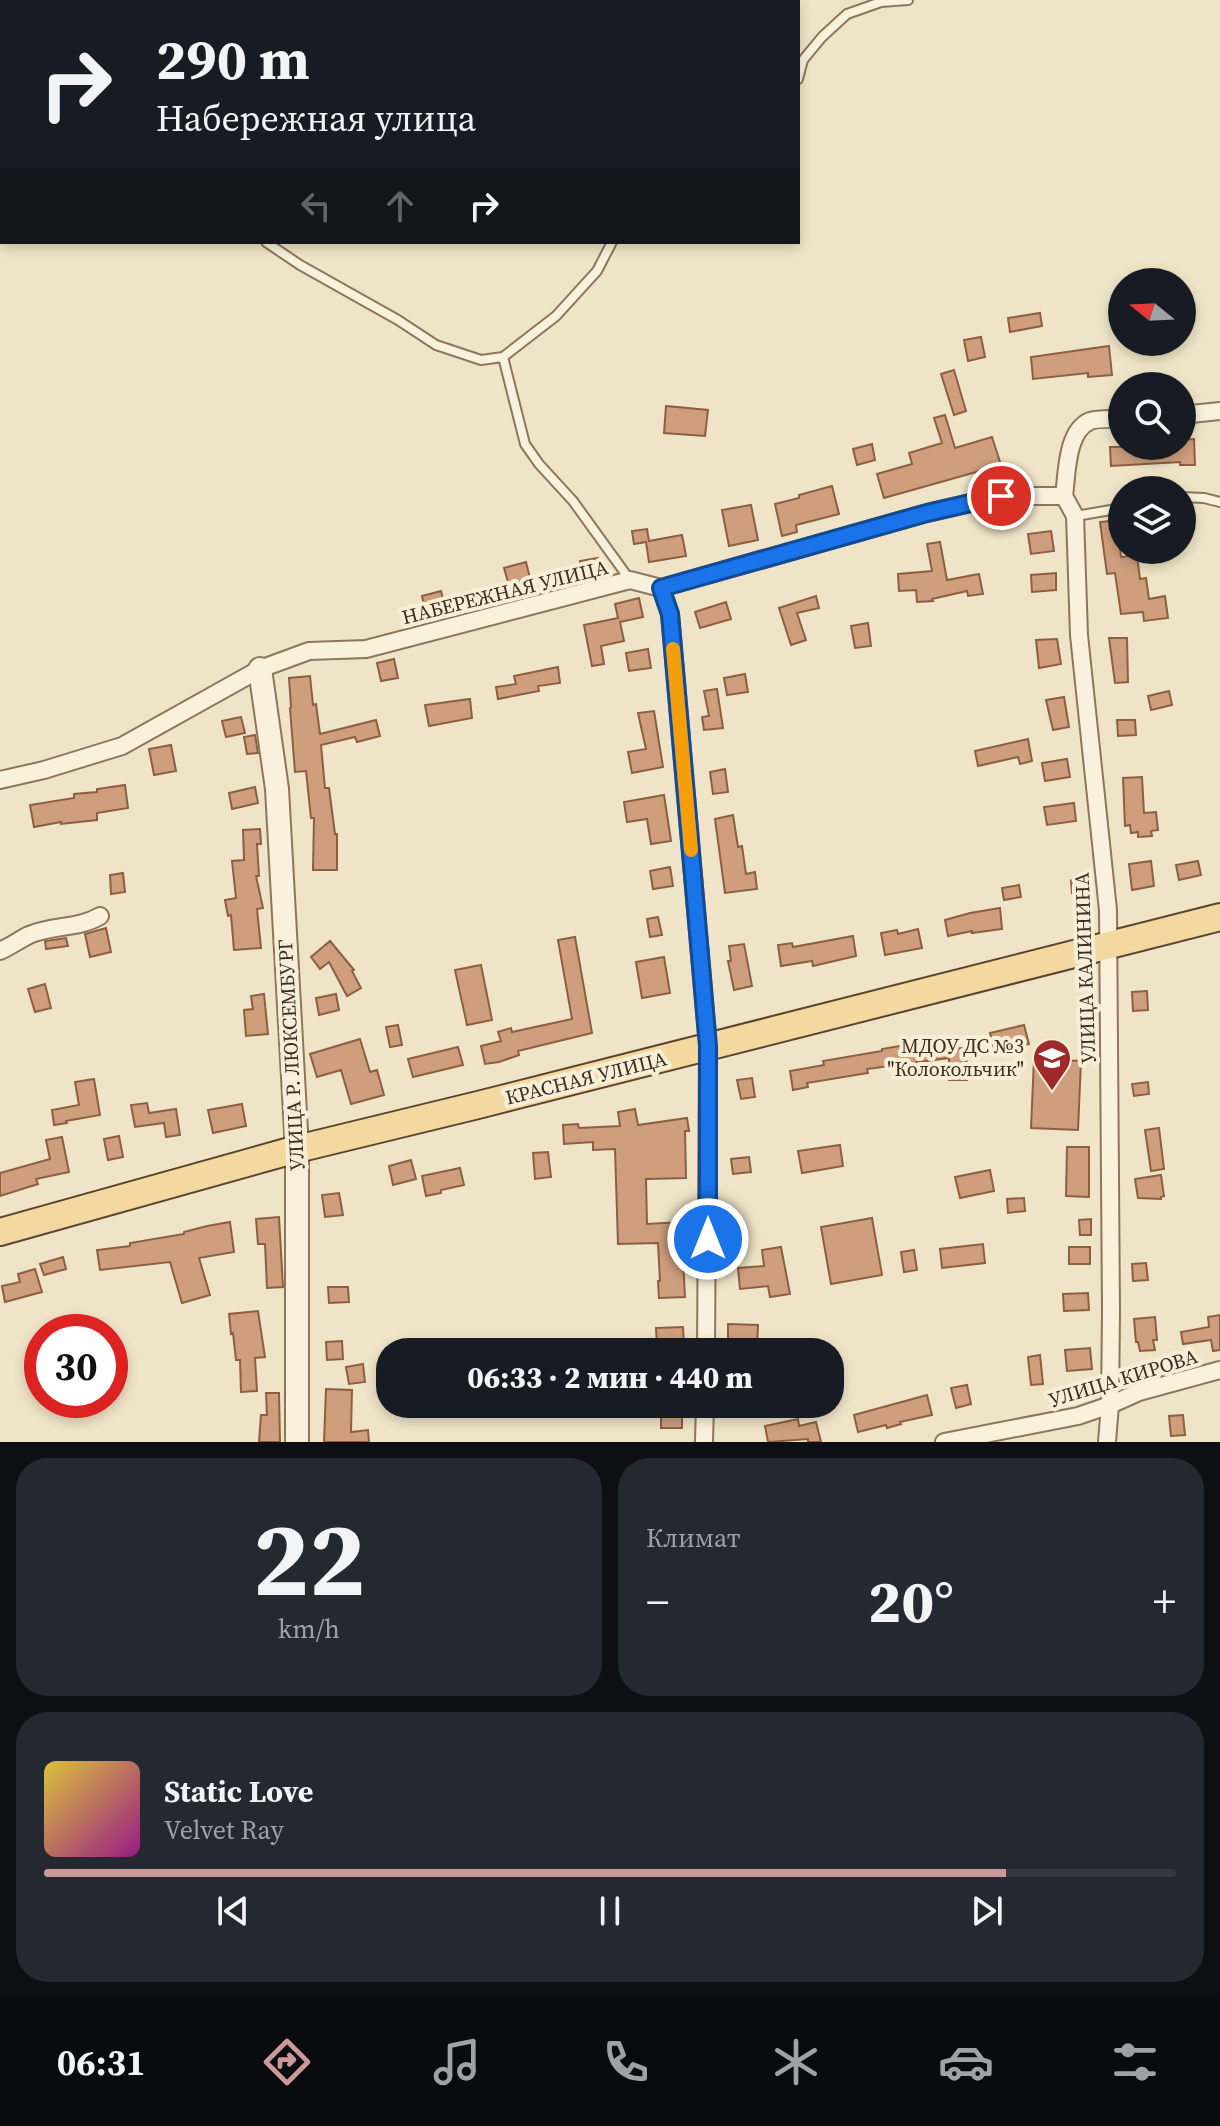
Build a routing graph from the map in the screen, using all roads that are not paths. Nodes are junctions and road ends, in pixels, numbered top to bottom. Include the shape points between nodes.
1 (908, 0) edge
2 (800, 71) edge
3 (269, 244) edge
4 (611, 244) edge
5 (503, 357) junction
6 (1220, 411) edge
7 (1196, 414) edge
8 (1108, 420) edge
9 (1064, 496) junction
10 (1196, 498) edge
11 (1220, 502) edge
12 (1108, 510) edge
13 (1075, 516) junction
14 (630, 580) junction
15 (661, 588) junction
16 (260, 669) junction
17 (0, 780) edge
18 (100, 916) dead end
19 (1220, 917) edge
20 (1108, 945) junction
21 (0, 951) edge
22 (708, 1046) junction
23 (297, 1149) junction
24 (0, 1232) edge
25 (706, 1338) edge
26 (1220, 1370) edge
27 (1110, 1405) junction
28 (705, 1418) edge
29 (297, 1442) edge
30 (704, 1442) edge
31 (944, 1442) edge
32 (1107, 1442) edge

1 - 2 lane via 881,2 847,14 803,60
3 - 5 lane via 436,345 481,360
4 - 5 lane via 597,271 556,316
5 - 14 lane via 525,444
6 - 7 street
8 - 9 street via 1090,421 1075,434
9 - 13 street, УЛИЦА КАЛИНИНА
9 - 15 street via 1001,496
10 - 11 lane
12 - 13 lane
13 - 20 street, УЛИЦА КАЛИНИНА via 1079,635
14 - 15 street, НАБЕРЕЖНАЯ УЛИЦА
14 - 16 street, НАБЕРЕЖНАЯ УЛИЦА via 366,649 309,651
15 - 22 street via 670,614
16 - 17 street, НАБЕРЕЖНАЯ УЛИЦА via 122,746
16 - 23 street, УЛИЦА Р. ЛЮКСЕМБУРГ via 277,789
18 - 21 street via 30,935
19 - 20 main road, КРАСНАЯ УЛИЦА
20 - 22 main road, КРАСНАЯ УЛИЦА
20 - 27 street, УЛИЦА КАЛИНИНА
22 - 23 main road, КРАСНАЯ УЛИЦА
22 - 25 street
23 - 24 main road, КРАСНАЯ УЛИЦА
23 - 29 street, УЛИЦА Р. ЛЮКСЕМБУРГ
26 - 27 street, УЛИЦА КИРОВА
27 - 31 street, УЛИЦА КИРОВА
27 - 32 street, УЛИЦА КАЛИНИНА
28 - 30 street

